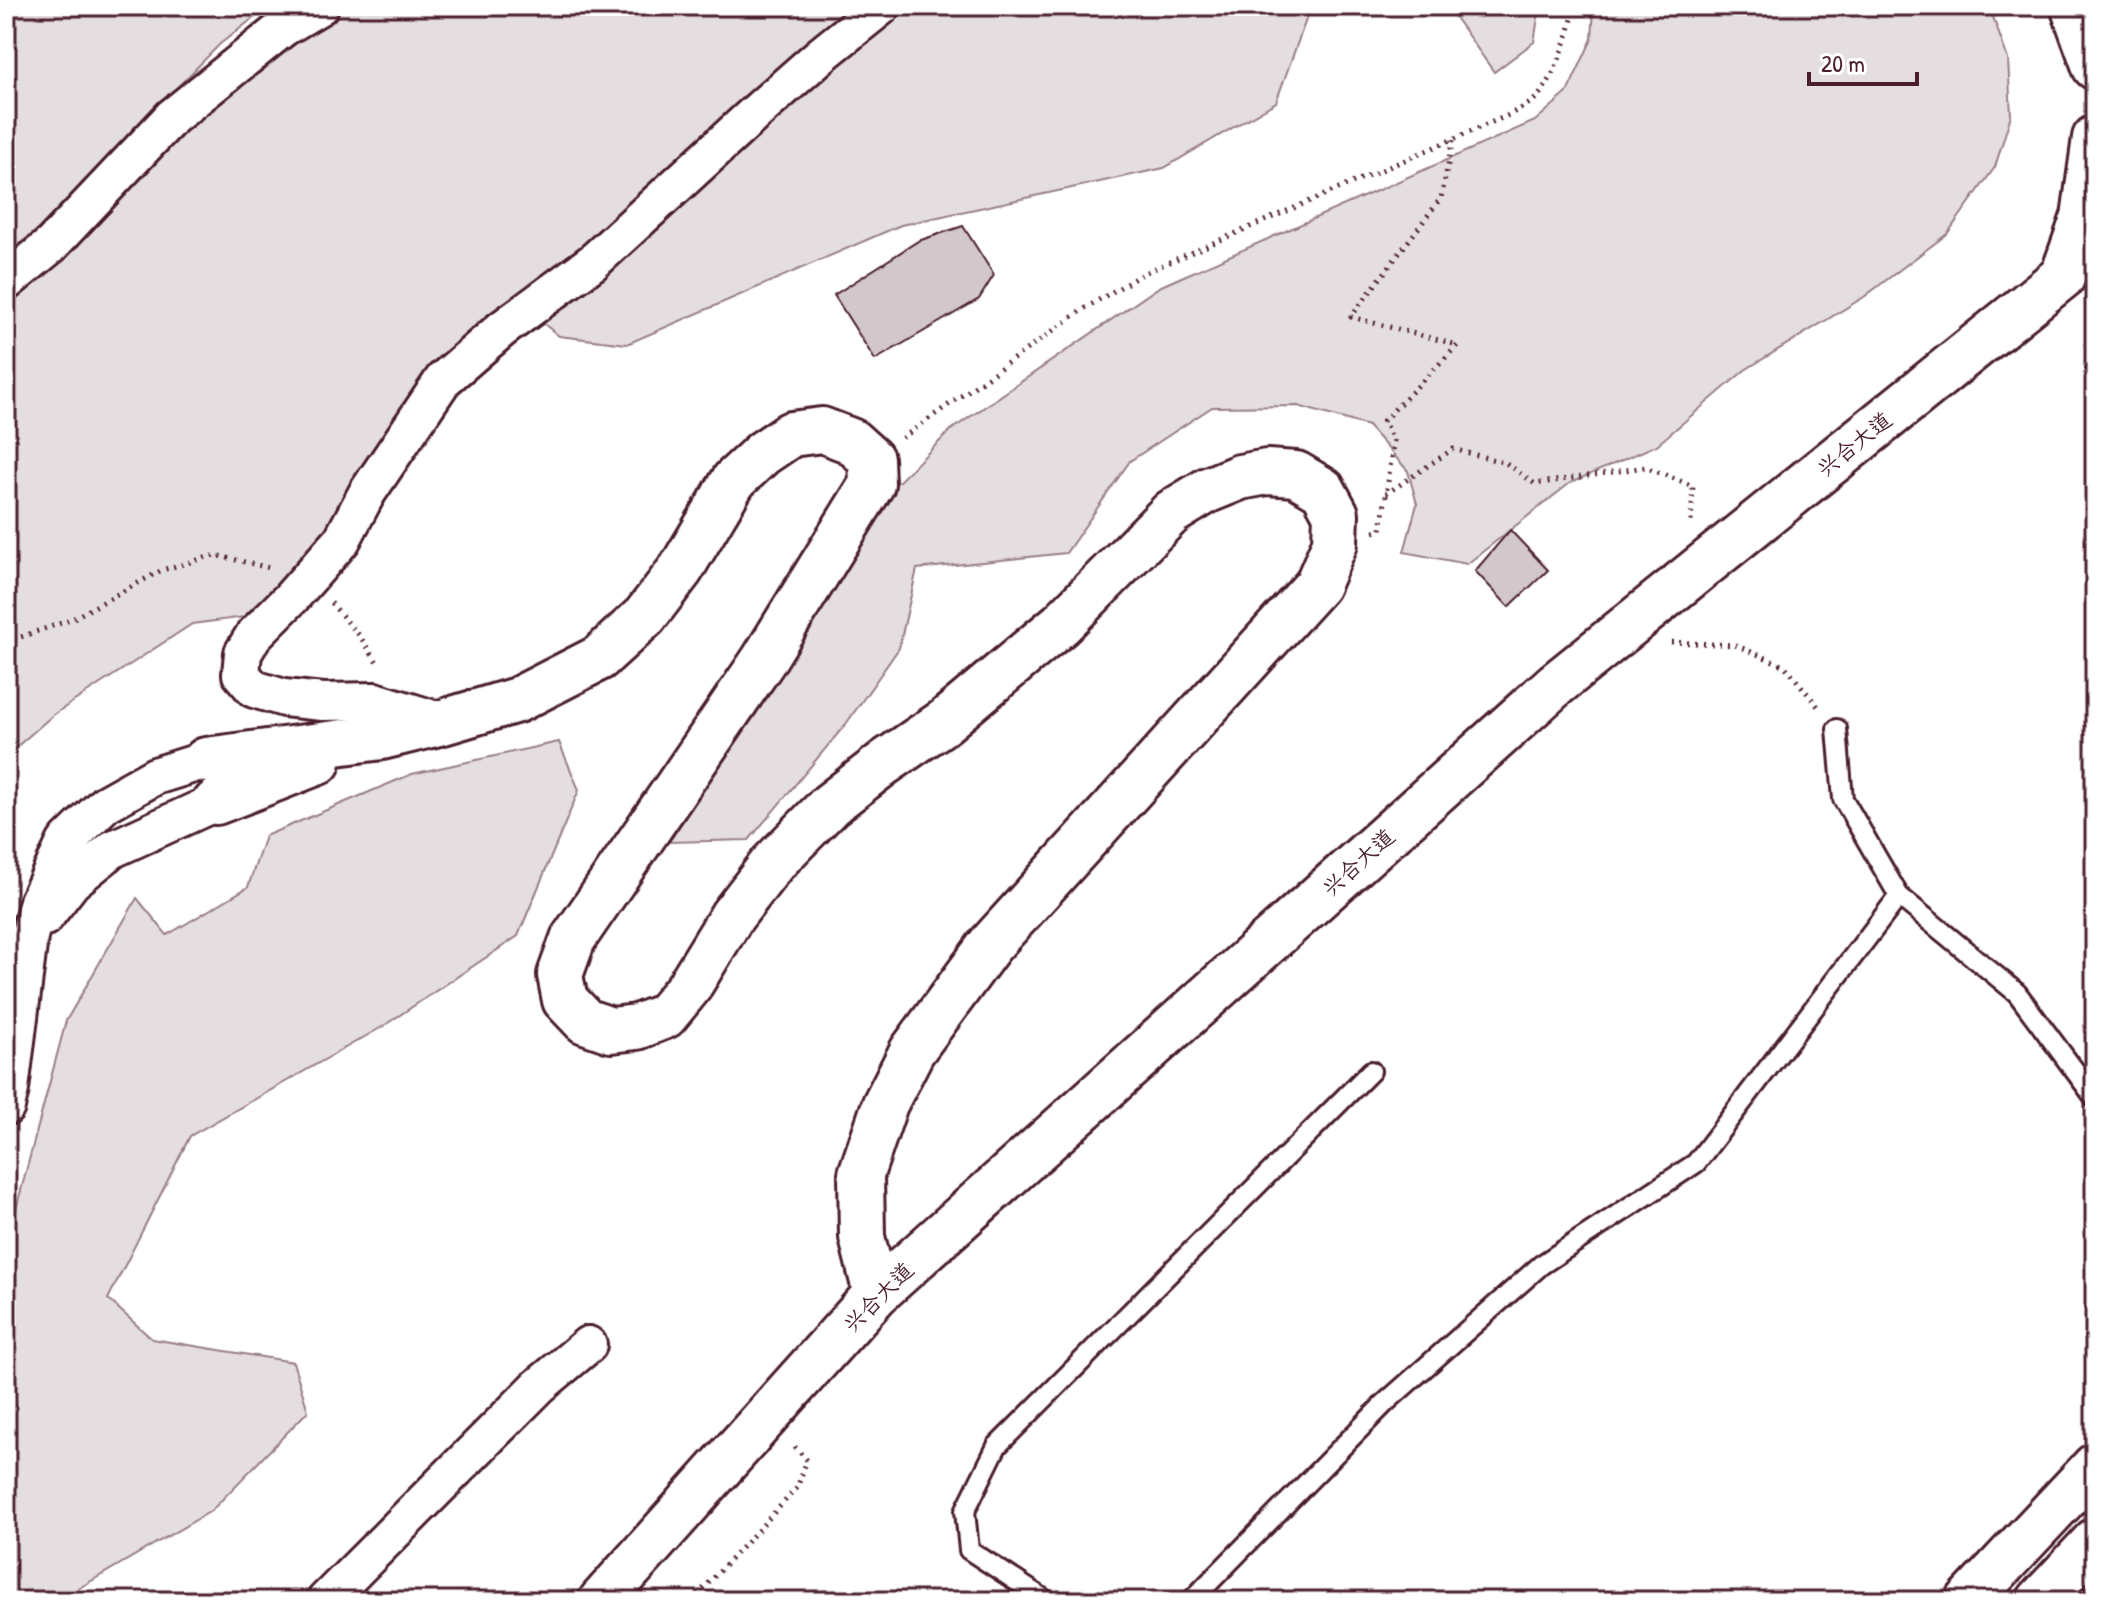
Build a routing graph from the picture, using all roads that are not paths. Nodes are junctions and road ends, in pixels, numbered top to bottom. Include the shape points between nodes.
1 (320, 6) edge
2 (882, 6) edge
3 (2073, 6) edge
4 (2095, 67) edge
5 (2095, 138) edge
6 (6, 282) edge
7 (443, 722) junction
8 (1837, 729) road end
9 (382, 737) junction
10 (206, 760) joint
11 (216, 802) joint
12 (1899, 896) junction
13 (29, 937) junction
14 (1371, 1071) dead end
15 (2095, 1098) edge
16 (6, 1107) edge
17 (876, 1294) junction
18 (588, 1345) dead end
19 (2095, 1466) edge
20 (2095, 1541) edge
21 (1186, 1600) edge
22 (325, 1601) edge
23 (601, 1601) edge
24 (1047, 1601) edge
25 (1968, 1601) edge
26 (2039, 1601) edge

1 - 6 street via 283,28 172,117 51,245
2 - 7 street via 764,105 593,262 443,380 342,540 243,653 241,674 254,689 323,702 375,701
3 - 4 street
5 - 17 street, 兴合大道 via 2084,217 2063,276 1555,685
7 - 9 street
7 - 17 street via 517,700 599,658 645,616 681,569 734,480 791,434 822,430 851,441 871,459 872,484 763,661 573,939 560,975 565,1000 585,1021 611,1030 637,1027 665,1016 772,864 830,805 944,722 1061,624 1172,512 1208,490 1267,472 1296,474 1323,490 1336,514 1335,543 1317,585 990,945 912,1051 885,1104 861,1174 862,1237
8 - 12 lane via 1843,799
9 - 10 street
9 - 11 street
10 - 13 street via 155,776 105,804 65,843 38,901
11 - 13 street via 113,849 72,882
12 - 15 lane via 2017,993
12 - 21 lane via 1696,1163 1541,1265 1385,1403
13 - 16 street
14 - 24 lane via 997,1446 965,1511 969,1550
17 - 23 street, 兴合大道
18 - 22 street via 539,1386
19 - 25 street
20 - 26 street

